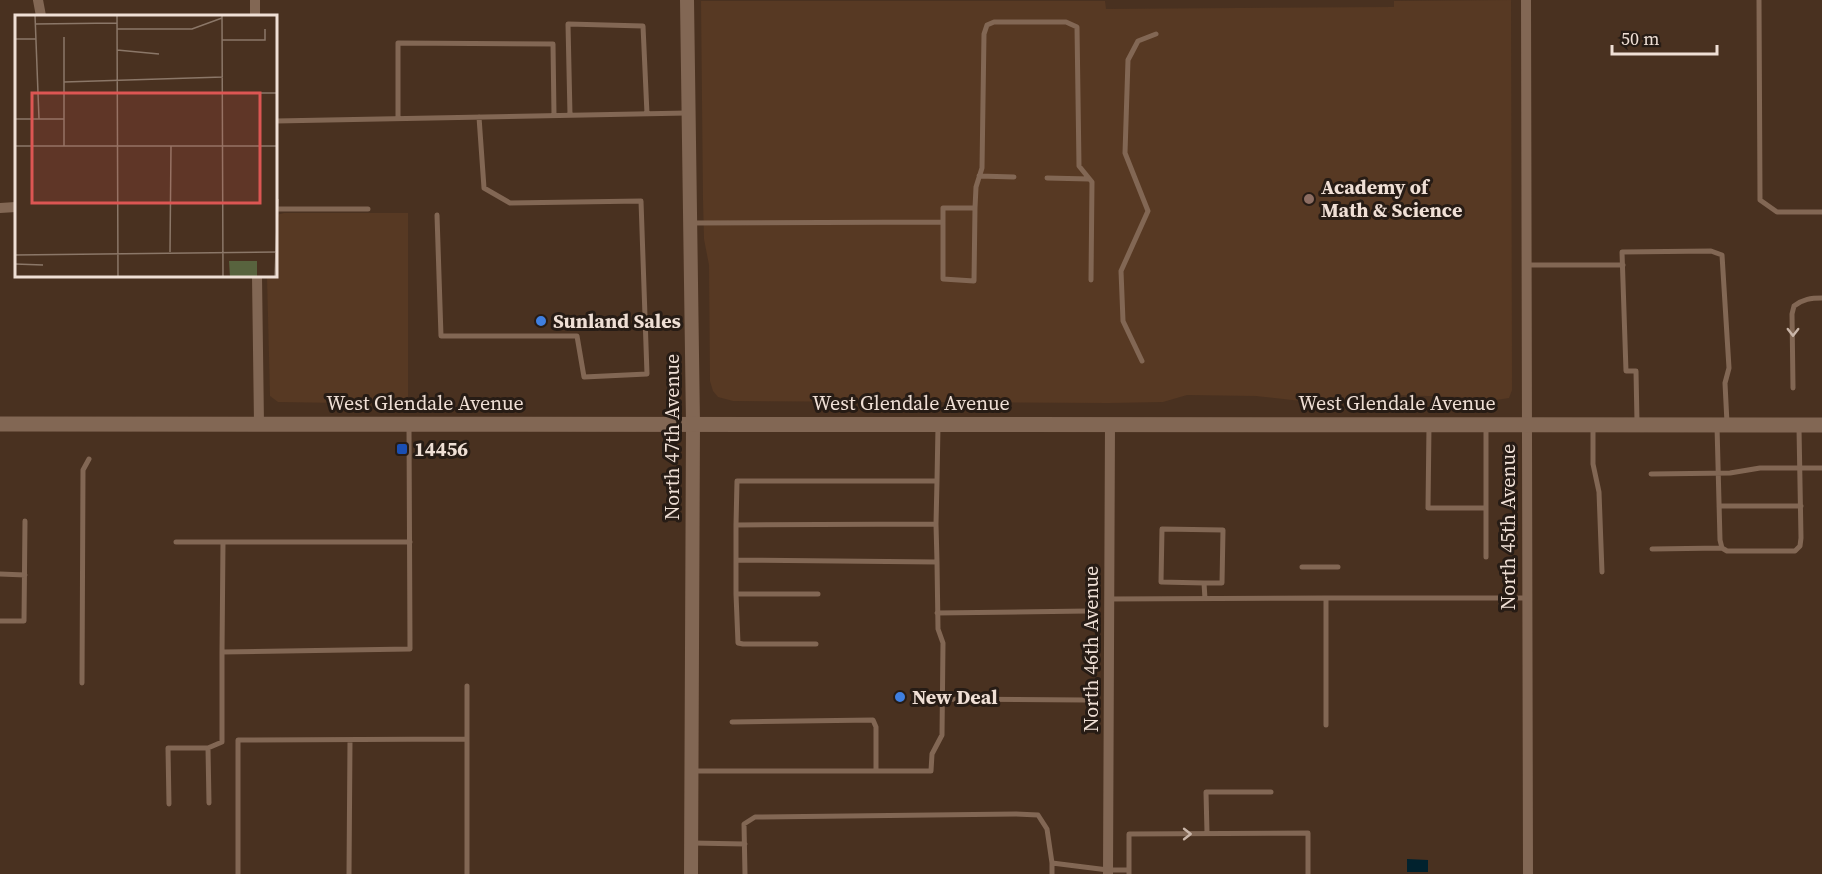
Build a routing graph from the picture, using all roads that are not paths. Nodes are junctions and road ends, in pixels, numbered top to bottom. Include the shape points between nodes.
1 (38, 0) edge
2 (687, 0) edge
3 (1526, 0) edge
4 (1759, 0) edge
5 (41, 15) edge
6 (1156, 34) dead end
7 (687, 113) junction
8 (647, 114) junction
9 (554, 115) junction
10 (570, 115) junction
11 (479, 117) junction
12 (398, 118) junction
13 (278, 121) edge
14 (979, 176) junction
15 (1014, 177) dead end
16 (1047, 178) dead end
17 (1089, 179) junction
18 (15, 207) edge
19 (0, 208) edge
20 (975, 208) junction
21 (278, 209) edge
22 (368, 209) dead end
23 (1822, 212) edge
24 (437, 214) dead end
25 (943, 222) junction
26 (689, 223) junction
27 (1526, 265) junction
28 (1623, 265) junction
29 (257, 278) edge
30 (1091, 280) dead end
31 (1822, 298) edge
32 (1142, 361) dead end
33 (1793, 388) dead end
34 (0, 424) edge
35 (259, 424) junction
36 (409, 424) junction
37 (693, 424) junction
38 (938, 424) junction
39 (1110, 424) junction
40 (1429, 424) junction
41 (1486, 424) junction
42 (1526, 424) junction
43 (1593, 424) junction
44 (1637, 424) junction
45 (1722, 424) junction
46 (1799, 424) junction
47 (1822, 425) edge
48 (89, 459) dead end
49 (1800, 468) junction
50 (1822, 468) edge
51 (1718, 473) junction
52 (1651, 474) dead end
53 (937, 481) junction
54 (1719, 506) junction
55 (1801, 506) junction
56 (1486, 508) junction
57 (25, 521) dead end
58 (936, 524) junction
59 (736, 525) junction
60 (176, 542) dead end
61 (223, 542) junction
62 (410, 542) junction
63 (1722, 548) junction
64 (1652, 549) dead end
65 (1486, 557) dead end
66 (736, 560) junction
67 (937, 562) junction
68 (1302, 567) dead end
69 (1338, 567) dead end
70 (1602, 572) dead end
71 (0, 574) edge
72 (25, 575) junction
73 (1204, 583) junction
74 (736, 594) junction
75 (818, 594) dead end
76 (1326, 598) junction
77 (1526, 598) junction
78 (1109, 599) junction
79 (1205, 599) junction
80 (1088, 611) dead end
81 (937, 613) junction
82 (0, 621) edge
83 (816, 644) dead end
84 (222, 652) junction
85 (82, 683) dead end
86 (467, 686) dead end
87 (942, 699) junction
88 (1085, 700) dead end
89 (732, 722) dead end
90 (1326, 725) dead end
91 (467, 739) junction
92 (350, 741) junction
93 (208, 748) junction
94 (691, 771) junction
95 (876, 771) junction
96 (1271, 792) dead end
97 (209, 803) dead end
98 (169, 804) dead end
99 (1207, 833) junction
100 (691, 843) junction
101 (745, 844) junction
102 (1052, 863) junction
103 (1108, 872) edge
104 (1129, 872) edge
105 (238, 874) edge
106 (349, 874) edge
107 (467, 874) edge
108 (691, 874) edge
109 (745, 874) edge
110 (1052, 874) edge
111 (1308, 874) edge
112 (1528, 874) edge

1 - 5 street
2 - 7 street, North 47th Avenue
3 - 27 street, North 45th Avenue
4 - 23 lane via 1760,200 1777,212
6 - 32 lane via 1138,41 1128,60 1125,153 1148,211 1121,271 1123,321
7 - 8 lane
7 - 26 street, North 47th Avenue
8 - 10 lane
8 - 10 lane via 644,26 568,24
9 - 10 lane
9 - 11 lane
9 - 12 lane via 553,44 398,44
11 - 12 lane
11 - 24 lane via 484,188 510,203 642,201 647,374 584,376 577,336 441,336
12 - 13 lane
14 - 15 lane
14 - 17 lane via 987,25 1066,22 1077,27 1078,33 1079,166
14 - 20 lane
16 - 17 lane
17 - 30 lane
18 - 19 street
20 - 25 lane via 943,208
20 - 25 lane via 974,281 943,279
21 - 22 lane
25 - 26 lane
26 - 37 street, North 47th Avenue
27 - 28 lane
27 - 42 street, North 45th Avenue
28 - 44 lane via 1626,371 1636,371
28 - 45 lane via 1622,252 1711,251 1722,255 1730,368
29 - 35 street
31 -> 33 lane via 1794,306
34 - 35 main road, West Glendale Avenue
35 - 36 main road, West Glendale Avenue
36 - 37 main road, West Glendale Avenue
36 - 62 lane
37 - 38 main road, West Glendale Avenue
37 - 94 street, North 47th Avenue
38 - 39 main road, West Glendale Avenue
38 - 53 lane
39 - 40 main road, West Glendale Avenue
39 - 78 street, North 46th Avenue
40 - 41 main road, West Glendale Avenue
40 - 56 lane via 1428,508
41 - 42 main road, West Glendale Avenue
41 - 56 lane
42 - 43 main road, West Glendale Avenue
42 - 77 street, North 45th Avenue
43 - 44 main road, West Glendale Avenue
43 - 70 lane
44 - 45 main road, West Glendale Avenue
45 - 46 main road, West Glendale Avenue
45 - 51 lane
46 - 47 main road, West Glendale Avenue
46 - 49 lane
48 - 85 lane via 83,470
49 - 50 lane
49 - 51 lane
49 - 55 lane
51 - 52 lane
51 - 54 lane
53 - 58 lane
53 - 59 lane via 737,481
54 - 55 lane
54 - 63 lane
55 - 63 lane via 1800,546 1795,551
56 - 65 lane
57 - 72 lane
58 - 59 lane
58 - 67 lane
59 - 66 lane
60 - 61 lane
61 - 62 lane
61 - 84 lane
62 - 84 lane via 410,649
63 - 64 lane
66 - 67 lane
66 - 74 lane
67 - 81 lane
68 - 69 lane
71 - 72 lane
72 - 82 lane via 24,621
73 - 73 lane via 1161,582 1162,529 1223,530 1222,583
73 - 79 lane
74 - 75 lane
74 - 83 lane via 738,643
76 - 77 lane
76 - 79 lane
76 - 90 lane
77 - 112 street, North 45th Avenue
78 - 79 lane
78 - 103 street, North 46th Avenue
80 - 81 lane
81 - 87 lane via 943,643
84 - 93 lane via 222,742
86 - 91 lane
87 - 88 lane
87 - 95 lane via 942,735 933,754 931,771
89 - 95 lane via 873,720
91 - 92 lane
91 - 107 lane
92 - 105 lane via 238,740
92 - 106 lane
93 - 97 lane
93 - 98 lane via 168,748
94 - 95 lane
94 - 100 street, North 47th Avenue
96 - 99 lane via 1206,792
104 -> 99 lane via 1129,834
99 - 111 lane via 1308,833
100 - 101 lane
100 - 108 street, North 47th Avenue
101 - 102 lane via 744,824 755,817 1038,815 1047,829
101 - 109 lane
102 - 103 lane
102 - 110 lane
103 - 104 lane

